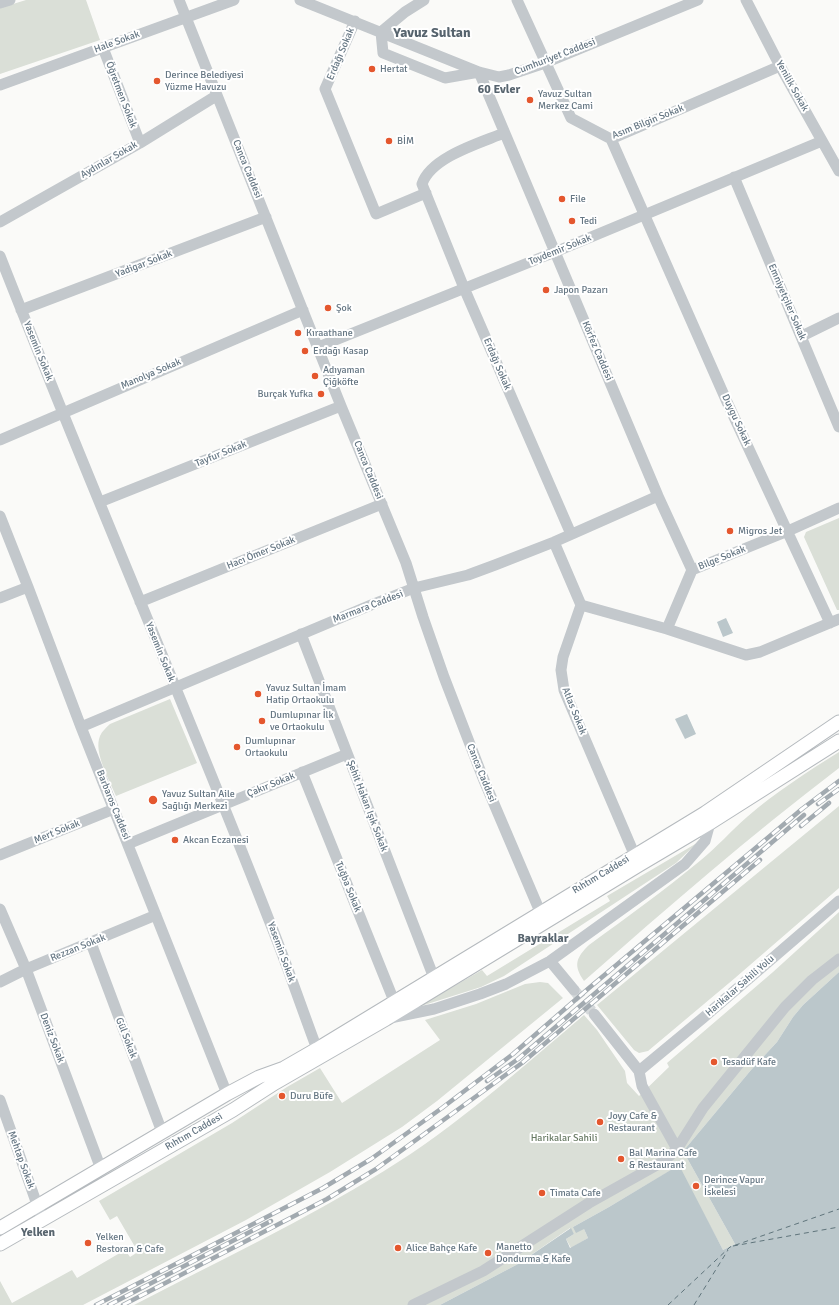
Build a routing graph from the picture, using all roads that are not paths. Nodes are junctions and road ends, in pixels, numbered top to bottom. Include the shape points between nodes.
1 (10, 0) edge
2 (179, 0) edge
3 (234, 0) edge
4 (300, 0) edge
5 (424, 0) edge
6 (517, 0) edge
7 (698, 0) edge
8 (746, 0) edge
9 (0, 3) edge
10 (186, 18) junction
11 (354, 21) junction
12 (381, 32) junction
13 (103, 48) junction
14 (545, 63) junction
15 (780, 66) junction
16 (479, 72) junction
17 (0, 85) edge
18 (216, 96) junction
19 (504, 133) junction
20 (611, 139) junction
21 (822, 141) junction
22 (140, 143) junction
23 (839, 171) edge
24 (734, 178) junction
25 (426, 193) junction
26 (644, 215) junction
27 (266, 217) junction
28 (0, 222) edge
29 (555, 252) junction
30 (0, 256) edge
31 (464, 288) junction
32 (21, 310) junction
33 (303, 310) junction
34 (839, 318) edge
35 (802, 336) junction
36 (318, 347) junction
37 (341, 406) junction
38 (62, 412) junction
39 (839, 427) edge
40 (0, 440) edge
41 (658, 496) junction
42 (100, 502) junction
43 (382, 504) junction
44 (839, 508) edge
45 (0, 516) edge
46 (788, 531) junction
47 (571, 534) junction
48 (554, 542) junction
49 (692, 570) junction
50 (28, 587) junction
51 (414, 588) junction
52 (0, 598) edge
53 (140, 602) junction
54 (582, 605) junction
55 (835, 621) edge
56 (666, 629) junction
57 (301, 634) junction
58 (174, 687) junction
59 (839, 722) edge
60 (81, 727) junction
61 (839, 740) edge
62 (347, 754) junction
63 (302, 772) junction
64 (223, 805) junction
65 (114, 809) junction
66 (707, 818) junction
67 (128, 844) junction
68 (0, 855) edge
69 (636, 860) junction
70 (839, 901) edge
71 (0, 909) edge
72 (839, 911) edge
73 (156, 915) junction
74 (542, 918) junction
75 (91, 943) junction
76 (839, 959) edge
77 (550, 961) junction
78 (26, 969) junction
79 (434, 978) junction
80 (0, 982) edge
81 (574, 990) tunnel mouth
82 (394, 1002) junction
83 (594, 1014) tunnel mouth
84 (386, 1019) junction
85 (360, 1022) junction
86 (317, 1048) junction
87 (639, 1071) junction
88 (228, 1094) junction
89 (0, 1103) edge
90 (162, 1132) junction
91 (677, 1150) junction
92 (101, 1169) junction
93 (38, 1206) junction
94 (42, 1220) junction
95 (0, 1228) edge
96 (0, 1244) edge
97 (414, 1305) edge

1 - 9 street
2 - 10 street, Canca Caddesi
3 - 10 street, Hale Sokak
4 - 11 street, Cumhuriyet Caddesi
5 - 12 street
6 - 14 street, Asım Bilgin Sokak
7 - 14 street, Cumhuriyet Caddesi
8 - 15 street, Yenilik Sokak
10 - 13 street, Hale Sokak
10 - 18 street, Canca Caddesi
11 - 12 street, Cumhuriyet Caddesi
11 - 25 street, Erdağı Sokak via 325,89 373,207 376,214
12 - 16 street, Cumhuriyet Caddesi
12 - 16 street via 383,53 445,78
13 - 17 street, Hale Sokak
13 - 22 street, Öğretmen Sokak
14 - 16 street, Cumhuriyet Caddesi via 499,77
14 - 20 street, Asım Bilgin Sokak via 571,118
15 - 20 street, Asım Bilgin Sokak
15 - 21 street, Yenilik Sokak
16 - 19 street, Körfez Caddesi
18 - 22 street, Aydınlar Sokak
18 - 27 street, Canca Caddesi
19 - 25 street, Erdağı Sokak via 441,160 424,179 422,184
19 - 29 street, Körfez Caddesi
20 - 26 street, Duygu Sokak
21 - 23 street, Yenilik Sokak
21 - 24 street, Toydemir Sokak
22 - 28 street, Aydınlar Sokak
24 - 26 street, Toydemir Sokak
24 - 35 street, Emniyetçiler Sokak
25 - 31 street, Erdağı Sokak
26 - 29 street, Toydemir Sokak
26 - 46 street, Duygu Sokak via 727,402
27 - 32 street, Yadigar Sokak
27 - 33 street, Canca Caddesi
29 - 31 street, Toydemir Sokak
29 - 41 street, Körfez Caddesi
30 - 32 street, Yasemin Sokak
31 - 36 street, Toydemir Sokak
31 - 47 street, Erdağı Sokak
32 - 38 street, Yasemin Sokak
33 - 36 street, Canca Caddesi
33 - 38 street, Manolya Sokak
34 - 35 street
35 - 39 street, Emniyetçiler Sokak
36 - 37 street, Canca Caddesi
37 - 42 street, Tayfur Sokak
37 - 43 street, Canca Caddesi
38 - 40 street, Manolya Sokak
38 - 42 street, Yasemin Sokak
41 - 47 street, Marmara Caddesi
41 - 49 street, Körfez Caddesi
42 - 53 street, Yasemin Sokak
43 - 51 street, Canca Caddesi
43 - 53 street, Hacı Ömer Sokak
44 - 46 street, Bilge Sokak
45 - 50 street, Barbaros Caddesi
46 - 49 street, Bilge Sokak
46 - 55 street, Duygu Sokak
47 - 48 street, Marmara Caddesi
48 - 51 street, Marmara Caddesi via 468,575
48 - 54 street
49 - 56 street
50 - 52 street
50 - 60 street, Barbaros Caddesi
51 - 57 street, Marmara Caddesi
51 - 74 street, Canca Caddesi via 446,685
53 - 58 street, Yasemin Sokak
54 - 56 street, Duygu Sokak
54 - 69 street, Atlas Sokak via 563,657 561,679
55 - 56 street, Duygu Sokak via 746,656
57 - 58 street, Marmara Caddesi
57 - 62 street, Şehit Hakan Işık Sokak
58 - 60 street, Marmara Caddesi
58 - 64 street, Yasemin Sokak
59 - 66 main road, Rıhtım Caddesi
60 - 65 street, Barbaros Caddesi
61 - 66 main road, Rıhtım Caddesi
62 - 63 street, Çakır Sokak
62 - 79 street, Şehit Hakan Işık Sokak
63 - 64 street, Çakır Sokak
63 - 82 street, Tuğba Sokak
64 - 67 street, Çakır Sokak
64 - 86 street, Yasemin Sokak
65 - 67 street, Barbaros Caddesi
65 - 68 street, Mert Sokak
66 - 69 main road, Rıhtım Caddesi
66 - 77 street, Rıhtım Caddesi via 705,841 685,864
67 - 73 street, Barbaros Caddesi
69 - 74 main road, Rıhtım Caddesi
70 - 87 street, Harikalar Sahili Yolu
71 - 78 street, Deniz Sokak
72 - 87 street, Harikalar Sahili Yolu via 659,1064
73 - 75 street, Rezzan Sokak
73 - 88 street, Barbaros Caddesi
74 - 79 main road, Rıhtım Caddesi
74 - 84 main road, Rıhtım Caddesi
75 - 78 street, Rezzan Sokak
75 - 90 street, Gül Sokak
76 - 91 street via 812,980 785,1007 703,1108
77 - 81 street
77 - 84 street, Rıhtım Caddesi via 506,984 480,994 434,1009
78 - 80 street, Rezzan Sokak
78 - 92 street, Deniz Sokak
79 - 82 main road, Rıhtım Caddesi
82 - 85 main road, Rıhtım Caddesi
83 - 87 street
84 - 85 street, Rıhtım Caddesi
84 - 94 main road, Rıhtım Caddesi
85 - 86 main road, Rıhtım Caddesi
86 - 88 main road, Rıhtım Caddesi via 284,1068
87 - 91 street via 642,1086
88 - 90 main road, Rıhtım Caddesi
89 - 93 street, Mehtap Sokak
90 - 92 main road, Rıhtım Caddesi
91 - 97 street via 664,1161 588,1203 483,1270
92 - 93 main road, Rıhtım Caddesi
93 - 94 street, Mehtap Sokak
93 - 95 main road, Rıhtım Caddesi
94 - 96 main road, Rıhtım Caddesi

